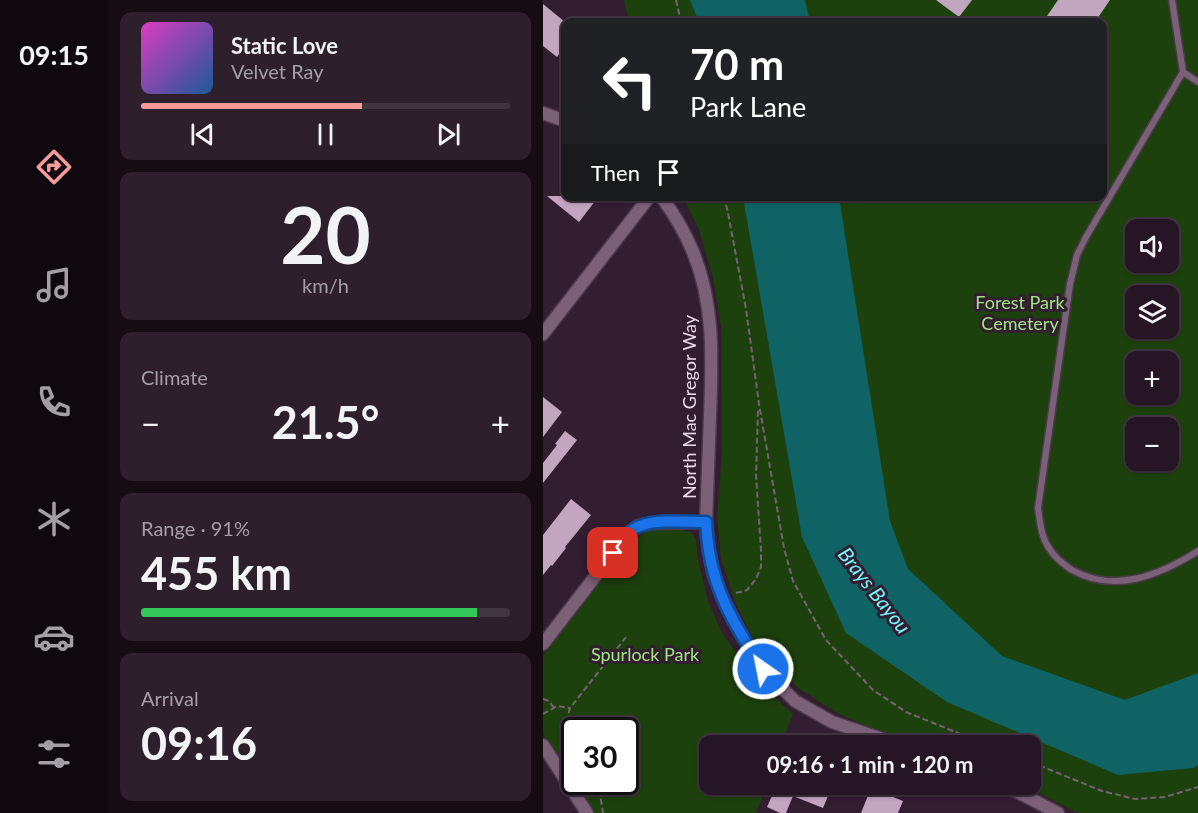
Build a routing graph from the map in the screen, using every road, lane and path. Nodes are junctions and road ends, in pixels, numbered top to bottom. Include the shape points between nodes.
1 (676, 0) edge
2 (1172, 0) edge
3 (680, 18) edge
4 (1183, 72) junction
5 (1198, 82) edge
6 (543, 113) edge
7 (561, 120) edge
8 (646, 201) edge
9 (665, 201) edge
10 (725, 201) edge
11 (543, 334) edge
12 (759, 404) junction
13 (706, 522) junction
14 (1198, 551) edge
15 (722, 597) junction
16 (626, 637) dead end
17 (543, 644) edge
18 (543, 699) edge
19 (554, 708) junction
20 (570, 708) junction
21 (543, 714) edge
22 (568, 717) edge
23 (870, 735) edge
24 (963, 735) edge
25 (543, 745) edge
26 (1041, 766) edge
27 (1198, 787) edge
28 (600, 795) edge
29 (1023, 795) edge
30 (587, 813) edge
31 (603, 813) edge
32 (1058, 813) edge

1 - 3 path
2 - 4 lane
4 - 5 lane
4 - 14 lane via 1077,255 1038,508 1048,548 1062,564 1100,580 1122,582 1146,577
6 - 7 street
8 - 11 street
9 - 13 street, North Mac Gregor Way via 694,253 710,319
10 - 12 path
12 - 15 path via 756,476 761,567 747,590
12 - 24 path via 793,581 826,640 873,690 906,712
13 - 15 street, North Mac Gregor Way via 713,572
13 - 17 street via 638,526
15 - 23 street, North Mac Gregor Way via 763,669 795,701 832,722
16 - 20 path
18 - 19 path
19 - 20 path
19 - 21 path
20 - 22 path
25 - 30 street
26 - 27 path via 1135,800 1165,797
28 - 31 path
29 - 32 street

